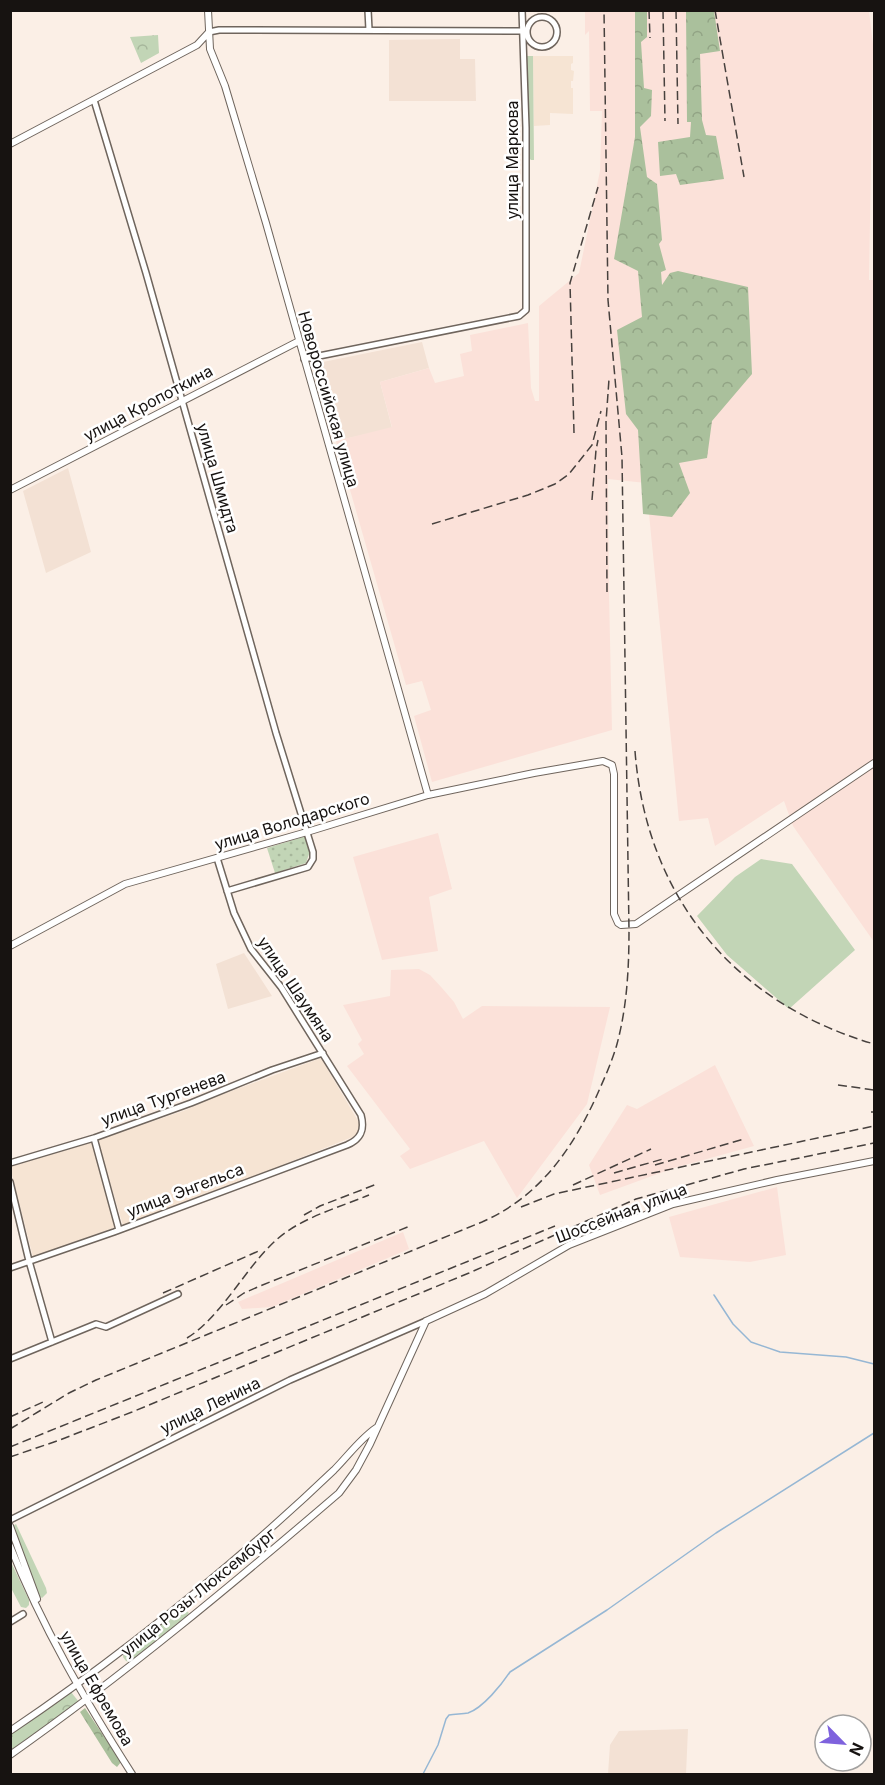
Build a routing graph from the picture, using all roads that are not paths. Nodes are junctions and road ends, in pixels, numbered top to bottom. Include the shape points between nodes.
1 (208, 10) edge
2 (368, 10) edge
3 (522, 10) edge
4 (369, 30) junction
5 (525, 31) junction
6 (210, 32) junction
7 (94, 100) junction
8 (10, 144) edge
9 (299, 341) junction
10 (304, 359) junction
11 (182, 402) junction
12 (10, 490) edge
13 (874, 763) edge
14 (428, 795) junction
15 (307, 832) junction
16 (217, 858) junction
17 (227, 891) junction
18 (10, 946) edge
19 (323, 1053) junction
20 (363, 1129) joint
21 (94, 1138) junction
22 (874, 1161) edge
23 (10, 1163) edge
24 (10, 1182) edge
25 (119, 1230) junction
26 (29, 1261) junction
27 (10, 1268) edge
28 (178, 1294) dead end
29 (426, 1321) junction
30 (52, 1342) junction
31 (10, 1359) edge
32 (376, 1427) junction
33 (10, 1520) edge
34 (10, 1526) edge
35 (10, 1546) edge
36 (33, 1593) junction
37 (23, 1614) dead end
38 (10, 1622) edge
39 (78, 1685) junction
40 (86, 1701) junction
41 (10, 1731) edge
42 (10, 1755) edge
43 (132, 1774) edge

1 - 6 main road, Новороссийская улица
2 - 4 street
3 - 5 street, улица Маркова
4 - 5 street
4 - 6 street
5 - 5 street via 531,42 542,47 551,45 557,32 551,20 542,17
5 - 10 street, улица Маркова via 526,310 519,316
6 - 7 main road via 197,45
6 - 9 main road, Новороссийская улица via 210,49 225,86
7 - 8 main road
7 - 11 street, улица Шмидта
9 - 10 main road, Новороссийская улица
9 - 11 main road, улица Кропоткина
10 - 14 main road, Новороссийская улица
11 - 12 main road, улица Кропоткина
11 - 15 street, улица Шмидта
13 - 14 main road, улица Володарского via 631,925 618,923 614,914 613,769 606,761
14 - 15 main road, улица Володарского
15 - 16 main road, улица Володарского
15 - 17 street, улица Шмидта via 313,852 311,864
16 - 17 street, улица Шаумяна
16 - 18 main road, улица Володарского via 125,884
17 - 19 street, улица Шаумяна via 251,949 281,987
19 - 20 street, улица Шаумяна via 361,1115
19 - 21 street, улица Тургенева
20 - 25 street, улица Энгельса via 356,1141
21 - 23 street, улица Тургенева
21 - 25 street
22 - 29 main road, Шоссейная улица via 673,1204 569,1245 484,1294
24 - 26 street
25 - 26 street, улица Энгельса
26 - 27 street, улица Энгельса
26 - 30 street
28 - 30 street via 106,1327 96,1324
29 - 32 main road, улица Розы Люксембург
29 - 33 street, улица Ленина via 290,1380
30 - 31 street
32 - 39 main road, улица Розы Люксембург via 264,1534
32 - 40 main road, улица Розы Люксембург via 357,1470 339,1493
34 - 36 main road, улица Ефремова
35 - 36 main road, улица Ефремова
36 - 39 main road, улица Ефремова
37 - 38 street
39 - 40 main road, улица Ефремова
39 - 41 main road, улица Розы Люксембург
40 - 42 main road, улица Розы Люксембург
40 - 43 main road, улица Ефремова

